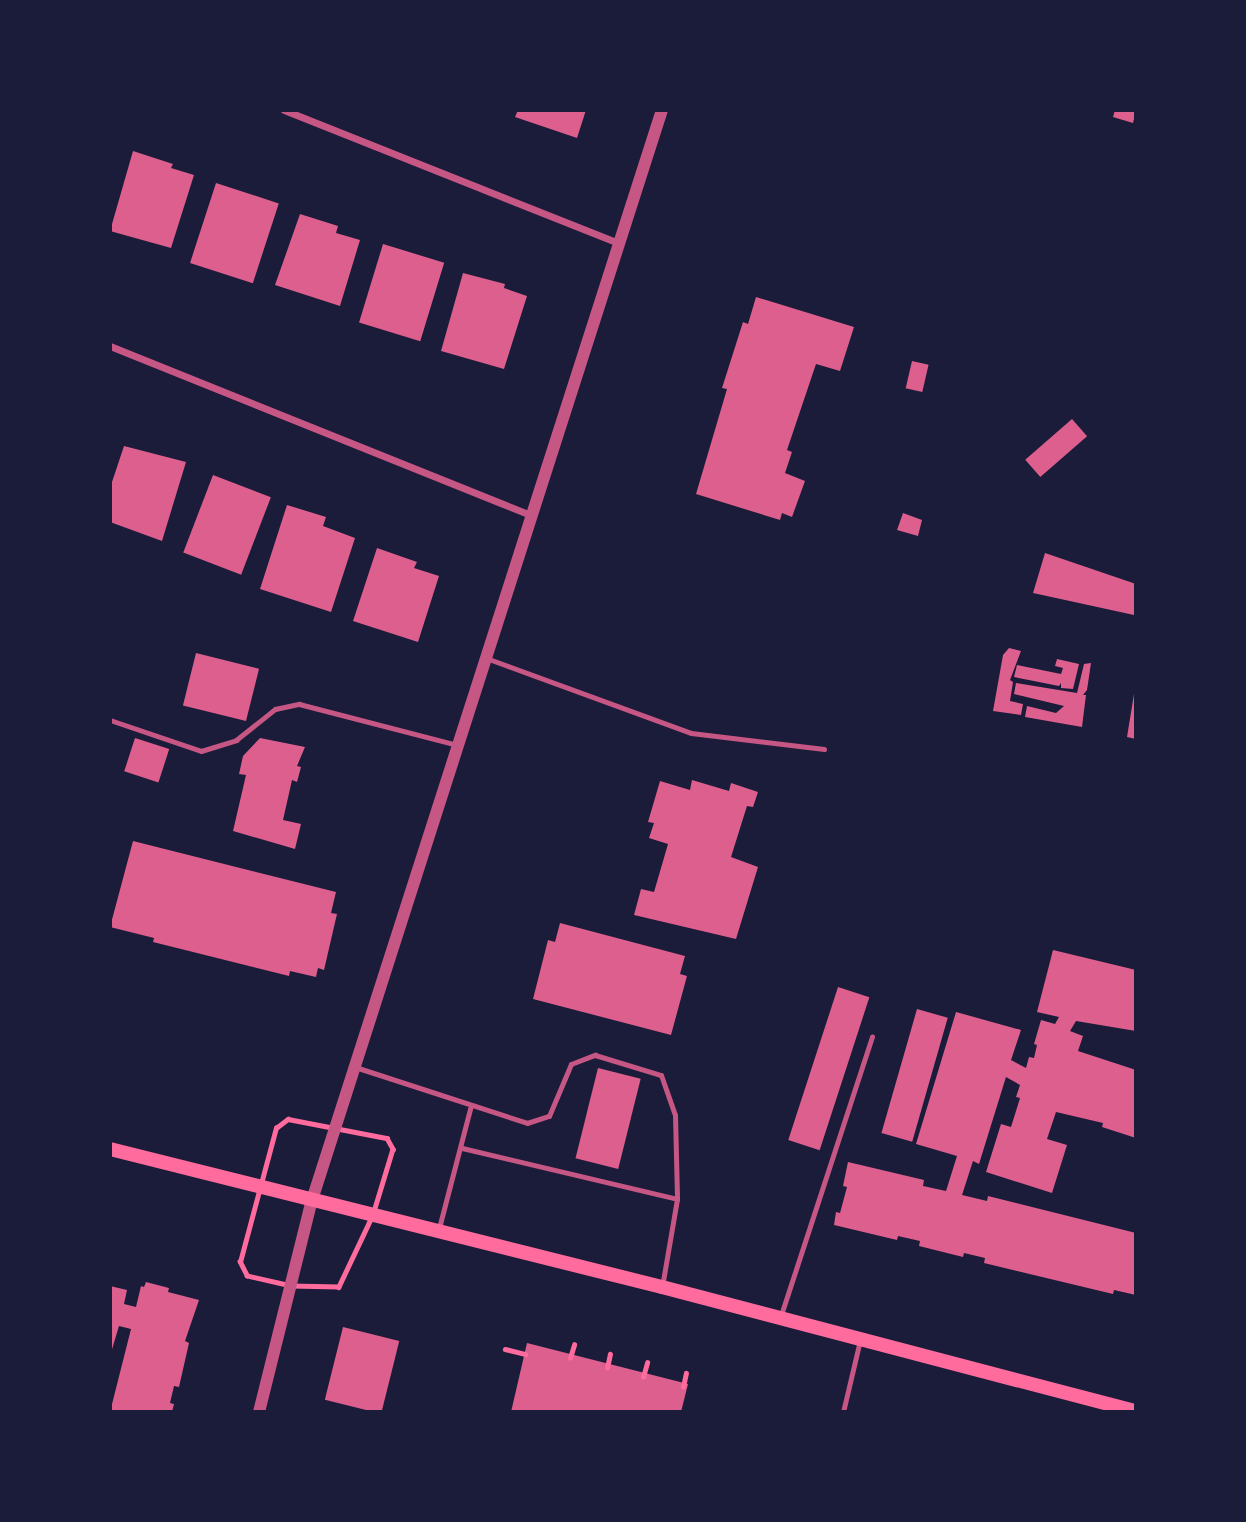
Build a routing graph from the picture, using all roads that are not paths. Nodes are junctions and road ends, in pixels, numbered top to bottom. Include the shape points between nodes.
1 (284, 110) edge
2 (662, 110) edge
3 (620, 244) junction
4 (110, 346) edge
5 (531, 515) junction
6 (486, 658) junction
7 (110, 720) edge
8 (458, 745) junction
9 (824, 749) dead end
10 (872, 1036) dead end
11 (355, 1067) junction
12 (471, 1105) junction
13 (462, 1147) junction
14 (110, 1149) edge
15 (677, 1199) junction
16 (312, 1200) junction
17 (438, 1231) junction
18 (662, 1286) junction
19 (780, 1318) junction
20 (860, 1339) junction
21 (1136, 1411) edge
22 (259, 1412) edge
23 (843, 1412) edge

1 - 3 street
2 - 3 street
3 - 5 street
4 - 5 street
5 - 6 street
6 - 8 street
6 - 9 lane via 691,733
7 - 8 lane via 201,751 236,740 275,709 299,704
8 - 11 street
10 - 19 lane
11 - 12 lane
11 - 16 street
12 - 13 lane
12 - 15 lane via 527,1123 549,1116 571,1064 595,1055 661,1075 675,1115
13 - 15 lane
13 - 17 lane
14 - 16 main road
15 - 18 lane
16 - 17 main road
16 - 22 street
17 - 18 main road
18 - 19 main road
19 - 20 main road
20 - 21 main road
20 - 23 lane

